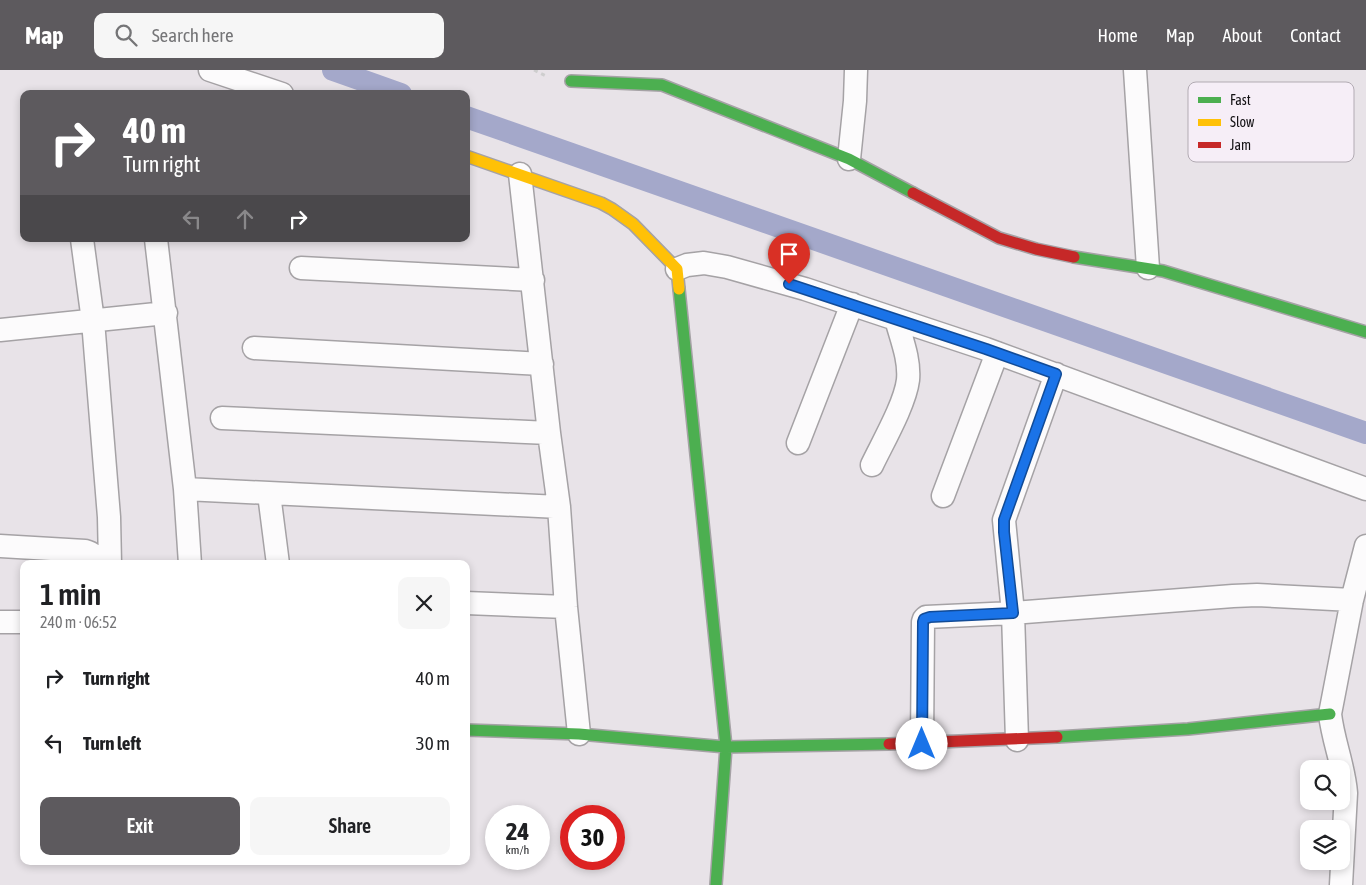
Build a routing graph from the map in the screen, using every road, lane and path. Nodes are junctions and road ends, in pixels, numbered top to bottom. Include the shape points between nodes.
1 (210, 70) edge
2 (856, 70) edge
3 (1135, 70) edge
4 (571, 81) dead end
5 (270, 90) edge
6 (470, 157) edge
7 (848, 159) junction
8 (520, 174) junction
9 (82, 242) edge
10 (156, 242) edge
11 (301, 268) dead end
12 (1148, 268) junction
13 (677, 269) junction
14 (533, 280) junction
15 (852, 304) junction
16 (166, 313) junction
17 (896, 319) junction
18 (93, 321) junction
19 (0, 330) edge
20 (1366, 332) edge
21 (254, 348) dead end
22 (997, 353) junction
23 (542, 364) junction
24 (1056, 374) junction
25 (222, 418) dead end
26 (549, 433) junction
27 (798, 443) dead end
28 (872, 465) dead end
29 (1366, 488) edge
30 (185, 489) junction
31 (269, 494) junction
32 (943, 496) dead end
33 (559, 507) junction
34 (0, 546) edge
35 (1366, 546) edge
36 (98, 560) edge
37 (110, 560) edge
38 (190, 560) edge
39 (277, 560) edge
40 (1352, 600) junction
41 (470, 603) edge
42 (566, 608) junction
43 (1013, 613) junction
44 (0, 622) edge
45 (20, 622) edge
46 (1330, 714) junction
47 (470, 730) edge
48 (579, 734) junction
49 (1017, 740) junction
50 (922, 744) junction
51 (726, 747) junction
52 (716, 885) edge
53 (1341, 885) edge

1 - 5 street
2 - 7 street
3 - 12 street
4 - 7 street via 662,85
6 - 8 street
7 - 12 street via 1016,245
8 - 13 street via 614,209
8 - 14 street
9 - 18 street
10 - 16 street
11 - 14 street
12 - 20 street
13 - 15 street via 704,263 726,267
13 - 51 street
14 - 23 street
15 - 17 street
15 - 27 street
16 - 18 street
16 - 30 street
17 - 22 street
17 - 28 street via 907,361 908,380 901,403
18 - 19 street
18 - 37 street
21 - 23 street
22 - 24 street
22 - 32 street
23 - 26 street
24 - 29 street
24 - 43 street via 1004,520
25 - 26 street
26 - 33 street
30 - 31 street
30 - 38 street
31 - 33 street
31 - 39 street
33 - 42 street
34 - 36 street via 86,551
35 - 40 street
40 - 43 street via 1258,595
40 - 46 street
41 - 42 street
42 - 48 street
43 - 49 street
43 - 50 street via 924,619
44 - 45 street
46 - 49 street via 1188,729
46 - 53 street via 1346,793
47 - 48 street
48 - 51 street
49 - 50 street
50 - 51 street
51 - 52 street

